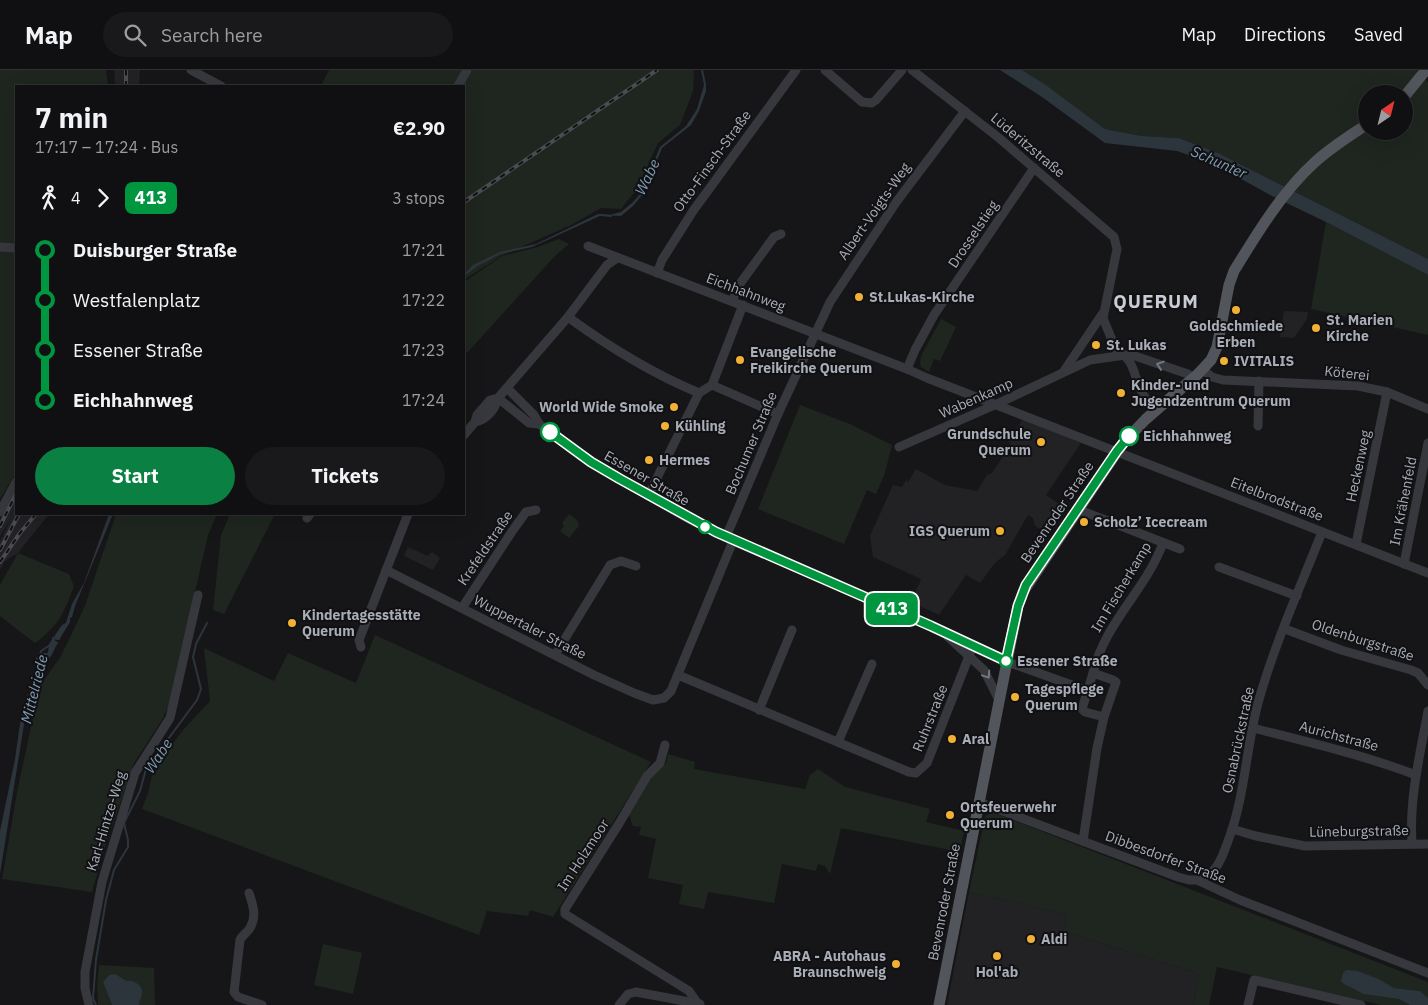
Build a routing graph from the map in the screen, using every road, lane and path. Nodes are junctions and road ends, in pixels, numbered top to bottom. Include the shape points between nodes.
1 (191, 70) edge
2 (467, 70) edge
3 (796, 70) edge
4 (825, 70) edge
5 (902, 70) edge
6 (912, 70) edge
7 (1426, 70) edge
8 (219, 85) edge
9 (459, 85) edge
10 (1413, 86) edge
11 (965, 111) junction
12 (1358, 130) edge
13 (1034, 168) junction
14 (781, 234) dead end
15 (588, 246) dead end
16 (0, 247) edge
17 (15, 248) edge
18 (617, 258) junction
19 (657, 273) junction
20 (732, 301) junction
21 (743, 305) junction
22 (1103, 312) junction
23 (568, 317) junction
24 (815, 333) junction
25 (1126, 355) junction
26 (907, 369) junction
27 (1203, 370) junction
28 (1064, 371) junction
29 (1193, 378) junction
30 (1259, 381) junction
31 (712, 385) junction
32 (507, 388) junction
33 (1387, 392) junction
34 (699, 393) junction
35 (498, 398) junction
36 (997, 404) junction
37 (1428, 409) edge
38 (1156, 410) junction
39 (778, 414) junction
40 (539, 424) junction
41 (1258, 426) dead end
42 (465, 434) edge
43 (1428, 443) edge
44 (898, 447) dead end
45 (1117, 451) junction
46 (15, 484) edge
47 (648, 496) junction
48 (1077, 509) junction
49 (536, 510) dead end
50 (0, 512) edge
51 (406, 515) edge
52 (1322, 532) junction
53 (730, 539) junction
54 (1163, 543) junction
55 (1356, 544) junction
56 (1180, 549) dead end
57 (1404, 564) junction
58 (636, 566) dead end
59 (1219, 567) dead end
60 (386, 570) junction
61 (1428, 572) edge
62 (198, 596) dead end
63 (1297, 596) junction
64 (462, 608) junction
65 (1285, 629) junction
66 (792, 630) dead end
67 (941, 630) junction
68 (973, 646) junction
69 (361, 647) dead end
70 (555, 655) junction
71 (969, 656) junction
72 (1006, 661) junction
73 (872, 664) dead end
74 (1093, 673) junction
75 (678, 675) junction
76 (1428, 685) edge
77 (1086, 690) junction
78 (664, 698) joint
79 (998, 698) junction
80 (759, 710) junction
81 (1428, 711) edge
82 (1104, 718) junction
83 (1253, 728) junction
84 (838, 742) junction
85 (665, 745) dead end
86 (1416, 775) junction
87 (979, 802) junction
88 (1232, 829) junction
89 (1083, 841) junction
90 (1412, 843) junction
91 (1428, 844) edge
92 (1197, 880) junction
93 (249, 893) dead end
94 (1428, 973) edge
95 (1322, 1001) edge
96 (700, 1004) edge
97 (88, 1005) edge
98 (262, 1005) edge
99 (619, 1005) edge
100 (939, 1005) edge
101 (1248, 1005) edge
102 (1361, 1005) edge

1 - 8 street
2 - 9 street
3 - 19 street, Otto-Finsch-Straße via 693,211
4 - 5 street via 868,104 876,100
6 - 11 street, Lüderitzstraße
7 - 10 main road
11 - 13 street, Lüderitzstraße
11 - 24 street, Albert-Voigts-Weg via 876,230 830,302
12 - 27 main road, Bevenroder Straße via 1314,163 1292,187 1234,271 1217,347
13 - 22 street, Lüderitzstraße via 1116,239 1117,249
13 - 26 street, Drosselstieg via 934,315
14 - 20 street via 774,237 739,285
15 - 18 street, Eichhahnweg
16 - 17 street
18 - 19 street, Eichhahnweg
18 - 23 street via 607,265
19 - 20 street, Eichhahnweg
20 - 21 street, Eichhahnweg
21 - 24 street, Eichhahnweg
21 - 31 street
22 - 25 street via 1116,350
22 - 28 street
23 - 32 street
23 - 34 street via 623,355
24 - 26 street, Eichhahnweg
24 - 39 street, Bochumer Straße
25 - 28 street, Wabenkamp via 1090,360
29 -> 25 street
25 - 38 street via 1143,394
26 - 36 street, Eichhahnweg
27 - 29 main road, Bevenroder Straße
27 - 30 street, Köterei via 1218,379
28 - 36 street, Wabenkamp
29 - 38 main road, Bevenroder Straße
30 - 33 street, Köterei via 1358,386
30 - 41 street
31 - 34 street
31 - 39 street
32 - 35 street
32 - 40 street, Essener Straße
33 - 37 street, Köterei
33 - 55 street, Heckenweg
34 - 47 street
35 - 40 street, Essener Straße via 529,423
35 - 42 street via 490,400 476,415 476,422
36 - 44 street, Wabenkamp
36 - 45 street, Eichhahnweg
38 - 45 main road, Bevenroder Straße
39 - 53 street, Bochumer Straße
40 - 47 street, Essener Straße via 591,462
43 - 57 street, Im Krähenfeld
45 - 48 main road, Bevenroder Straße
45 - 52 street, Eitelbrodstraße
46 - 50 street
47 - 53 street, Essener Straße
48 - 54 street
48 - 72 main road, Bevenroder Straße via 1023,592
49 - 64 street, Krefeldstraße via 526,512
51 - 60 street
52 - 55 street, Eitelbrodstraße
52 - 63 street, Osnabrückstraße
53 - 67 street, Essener Straße
53 - 75 street, Bochumer Straße
54 - 56 street
54 - 74 street, Im Fischerkamp via 1152,567 1106,636
55 - 57 street, Eitelbrodstraße
57 - 61 street, Eitelbrodstraße
58 - 70 street via 621,561 610,565
59 - 63 street
60 - 64 street, Wuppertaler Straße
60 - 69 street via 359,640
62 - 97 street, Karl-Hintze-Weg via 170,718 134,773 102,882 86,972
63 - 65 street, Osnabrückstraße
64 - 70 street, Wuppertaler Straße
65 - 76 street, Oldenburgstraße via 1341,650 1411,670
65 - 83 street, Osnabrückstraße via 1266,679
66 - 80 street
67 - 68 street, Essener Straße
67 - 71 street, Essener Straße
68 - 71 street, Ruhrstraße
68 - 72 street, Essener Straße
70 - 78 street, Wuppertaler Straße via 641,696 654,700
71 -> 79 street, Essener Straße via 984,670
71 - 84 street, Ruhrstraße via 927,763 921,770 909,772
72 - 77 street
72 - 79 main road, Bevenroder Straße
73 - 84 street
74 - 77 street, Im Fischerkamp
74 - 82 street via 1116,682
75 - 78 street, Bochumer Straße
75 - 80 street, Ruhrstraße
77 - 82 street, Im Fischerkamp via 1082,709
79 - 87 main road, Bevenroder Straße
80 - 84 street, Ruhrstraße
81 - 86 street
82 - 89 street
83 - 86 street, Aurichstraße via 1354,753
83 - 88 street, Osnabrückstraße
85 - 96 street, Im Holzmoor via 660,763 644,781 565,909 565,914 689,991
86 - 90 street
87 - 89 street, Dibbesdorfer Straße
87 - 100 main road, Bevenroder Straße
88 - 90 street, Lüneburgstraße via 1305,846
88 - 92 street, Osnabrückstraße via 1212,873
89 - 92 street, Dibbesdorfer Straße via 1178,877
90 - 91 street, Lüneburgstraße
92 - 94 street, Dibbesdorfer Straße
93 - 98 street via 255,910 250,929 240,940 234,992 238,997
95 - 101 street via 1254,980
95 - 102 street
96 - 99 street via 636,992 628,994

